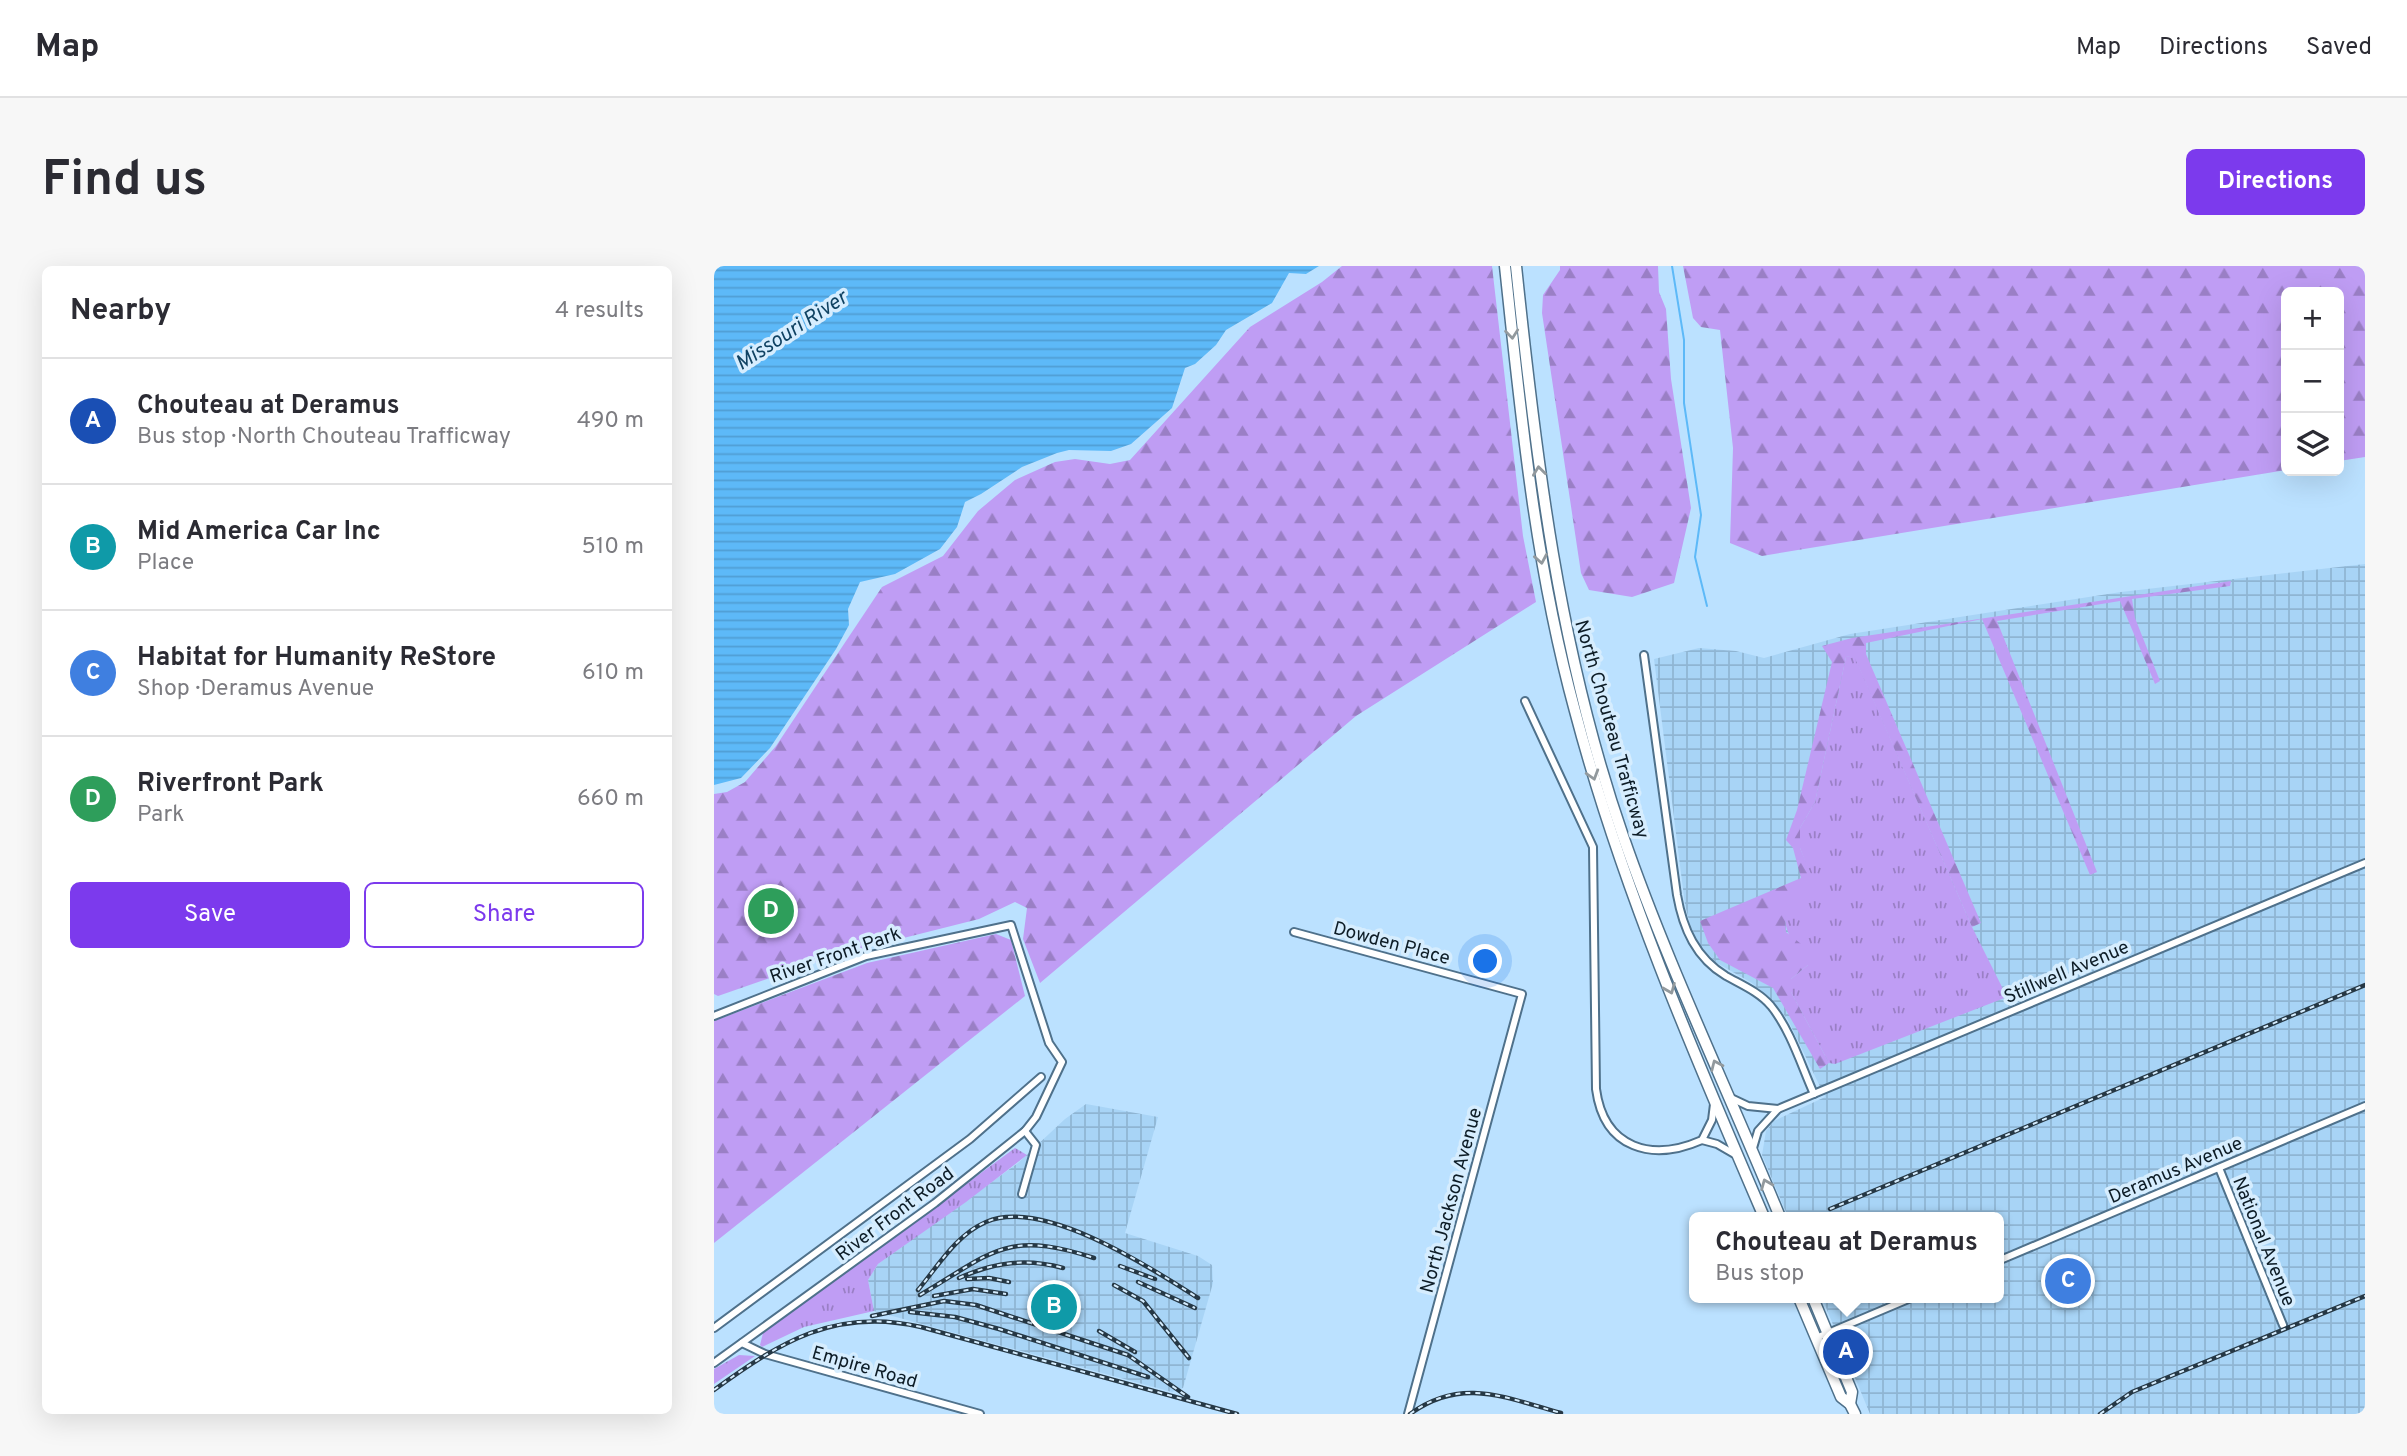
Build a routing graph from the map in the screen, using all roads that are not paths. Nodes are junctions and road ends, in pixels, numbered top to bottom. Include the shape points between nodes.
1 (1505, 266) edge
2 (1516, 266) edge
3 (1644, 656) dead end
4 (1525, 701) dead end
5 (1579, 708) junction
6 (2365, 863) edge
7 (1294, 932) dead end
8 (1522, 994) joint
9 (714, 1016) edge
10 (1062, 1062) joint
11 (1041, 1077) dead end
12 (1814, 1094) junction
13 (1714, 1095) junction
14 (1731, 1098) junction
15 (2365, 1106) edge
16 (1778, 1109) junction
17 (1025, 1131) junction
18 (1702, 1140) junction
19 (1753, 1150) junction
20 (1738, 1156) junction
21 (2219, 1168) junction
22 (1023, 1194) dead end
23 (1762, 1212) edge
24 (1778, 1212) edge
25 (2004, 1258) edge
26 (1801, 1303) edge
27 (1815, 1303) edge
28 (1899, 1303) edge
29 (2283, 1325) dead end
30 (714, 1328) edge
31 (1828, 1333) junction
32 (1816, 1338) junction
33 (742, 1343) junction
34 (714, 1363) edge
35 (1853, 1409) edge
36 (981, 1414) edge
37 (1408, 1414) edge

1 -> 5 main road, North Chouteau Trafficway via 1531,499
5 -> 2 main road, North Chouteau Trafficway via 1542,495
3 - 12 street, North Chouteau Trafficway via 1685,928 1709,963 1756,992 1771,1007
4 - 18 street via 1593,847 1596,1089 1602,1115 1616,1135 1642,1149 1670,1152
5 -> 13 main road, North Chouteau Trafficway via 1627,878
14 -> 5 main road, North Chouteau Trafficway via 1642,887
6 - 12 street, Stillwell Avenue
7 - 8 street, Dowden Place
8 - 37 street, North Jackson Avenue
9 - 10 street, River Front Park via 866,956 1012,925 1049,1044
10 - 17 street, River Front Road
11 - 30 street, River Front Road via 970,1139
12 - 16 street, Stillwell Avenue
13 - 18 street via 1712,1120
13 - 20 main road, North Chouteau Trafficway
14 - 16 street via 1748,1106
14 - 19 main road, North Chouteau Trafficway
15 - 21 street, Deramus Avenue
16 - 19 street, Stillwell Avenue via 1758,1131
17 - 22 street via 1036,1145
17 - 33 street, River Front Road via 935,1203
18 - 20 street
24 -> 19 main road, North Chouteau Trafficway
20 - 23 main road, North Chouteau Trafficway
21 - 25 street, Deramus Avenue
21 - 29 street, National Avenue
26 - 32 main road
27 - 31 main road
28 - 31 street
31 - 32 street
31 - 35 main road via 1852,1392
32 - 35 main road via 1841,1397
33 - 34 street, River Front Road
33 - 36 street, Empire Road via 765,1354

